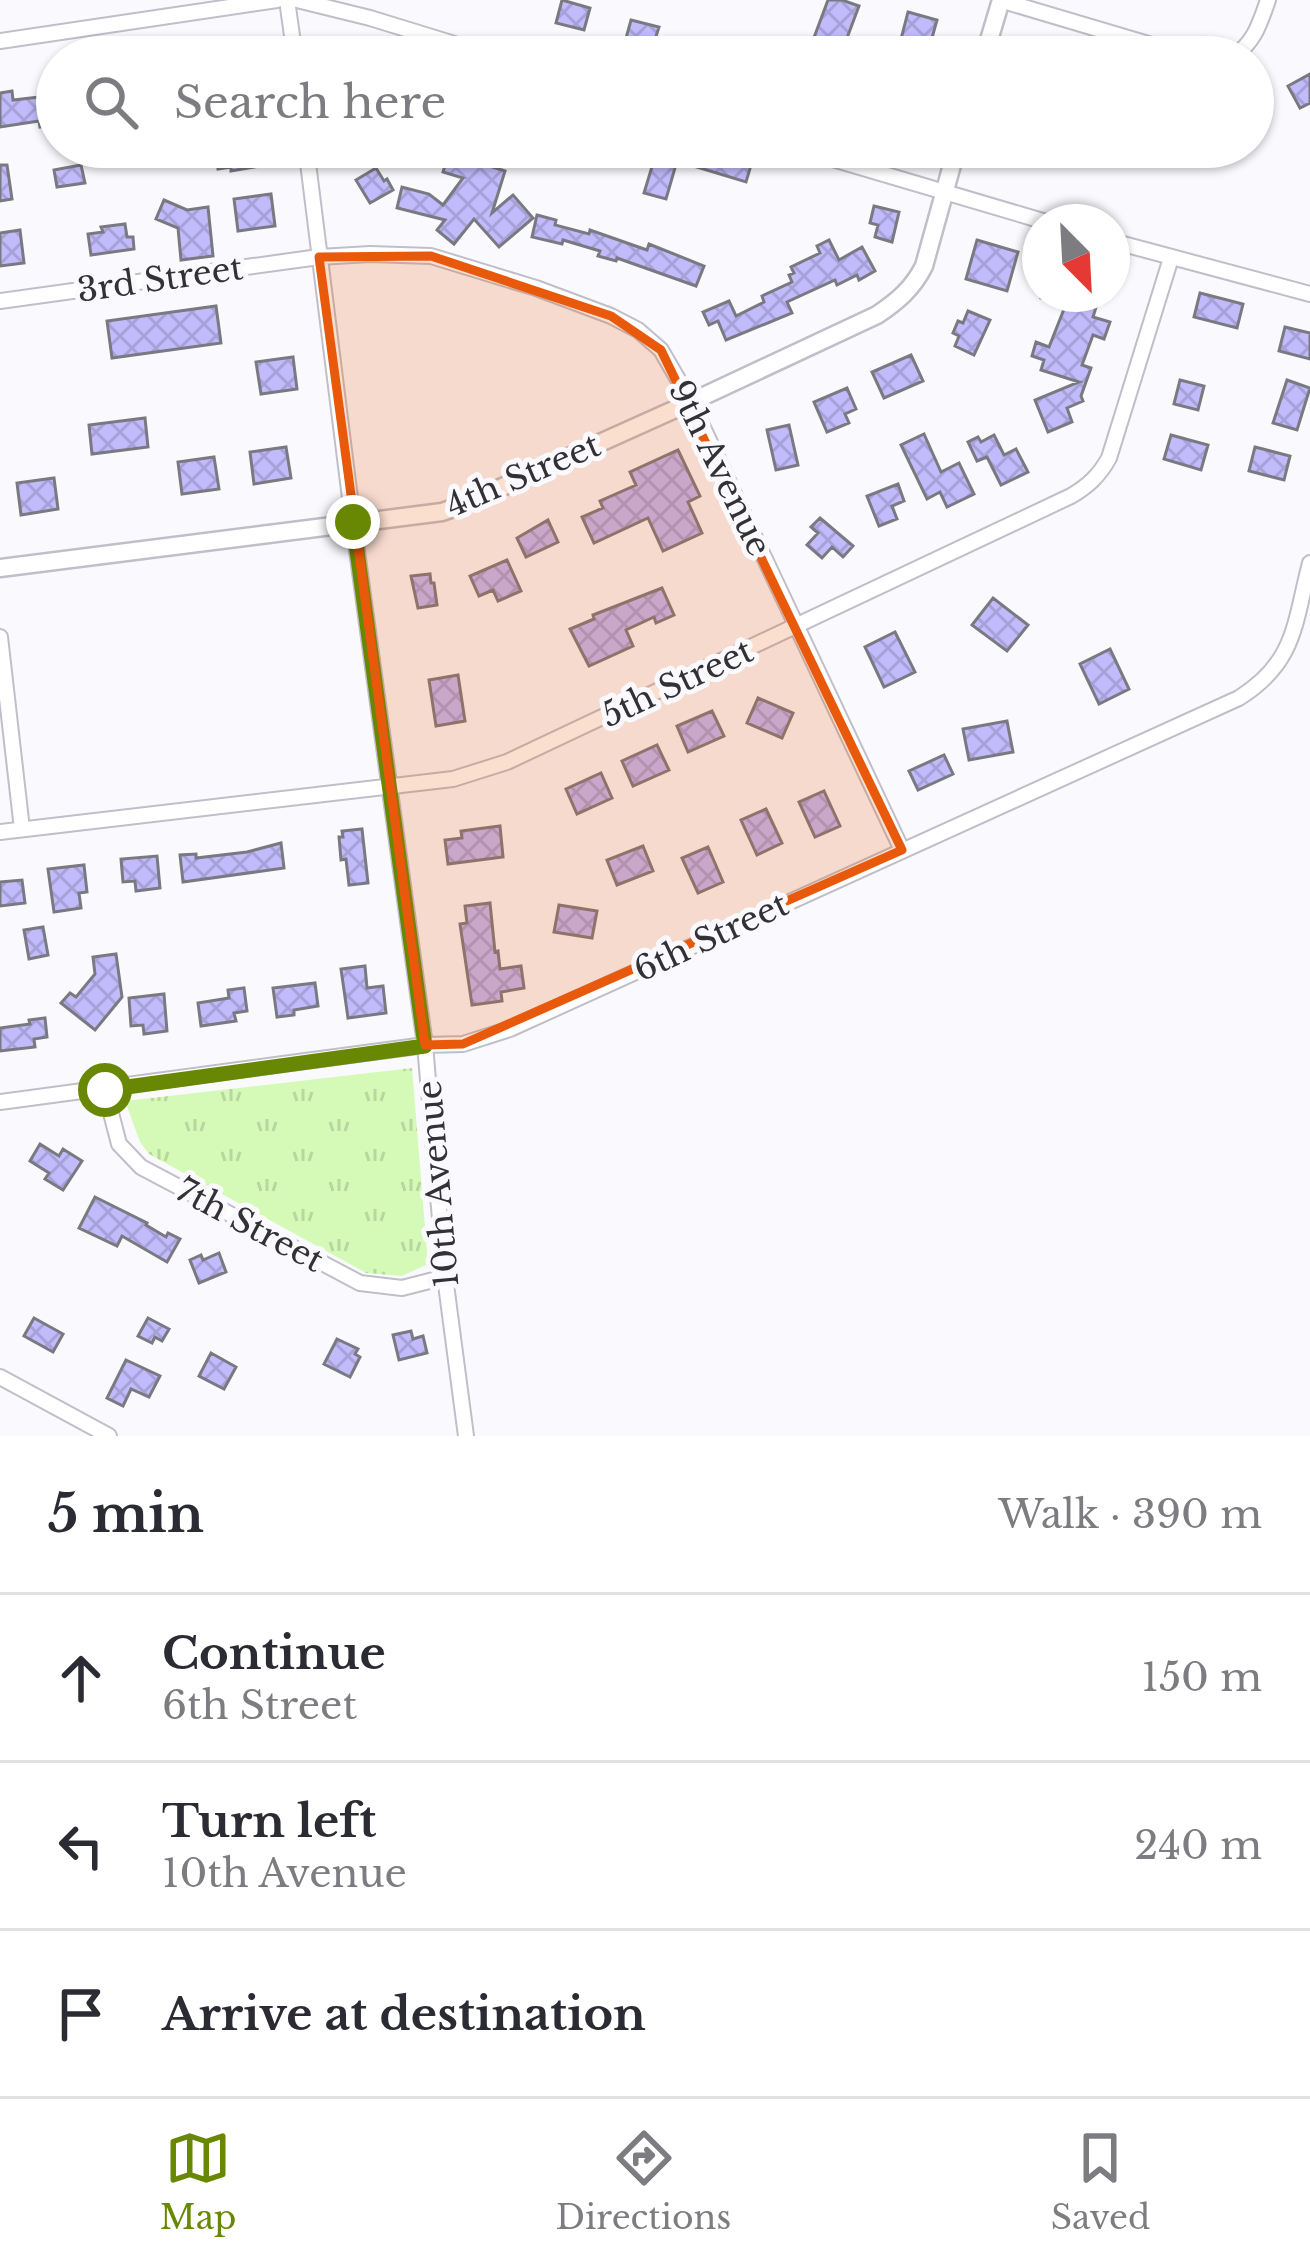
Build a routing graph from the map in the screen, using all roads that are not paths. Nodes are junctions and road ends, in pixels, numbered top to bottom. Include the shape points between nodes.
1 (277, 0) edge
2 (287, 0) edge
3 (297, 0) edge
4 (1001, 0) edge
5 (1268, 0) edge
6 (292, 36) edge
7 (428, 36) edge
8 (990, 36) edge
9 (1122, 36) edge
10 (1254, 36) edge
11 (0, 41) edge
12 (309, 168) edge
13 (863, 168) edge
14 (951, 168) edge
15 (944, 192) junction
16 (1022, 215) edge
17 (1130, 246) edge
18 (320, 257) junction
19 (1171, 258) junction
20 (1310, 294) edge
21 (0, 301) edge
22 (692, 402) junction
23 (353, 522) junction
24 (1310, 563) edge
25 (0, 568) edge
26 (797, 627) junction
27 (0, 637) edge
28 (389, 787) junction
29 (22, 829) junction
30 (0, 832) edge
31 (902, 850) junction
32 (425, 1046) junction
33 (105, 1090) junction
34 (0, 1102) edge
35 (446, 1277) junction
36 (0, 1377) edge
37 (101, 1434) edge
38 (466, 1436) edge

1 - 11 street
2 - 6 street
3 - 7 street
4 - 8 street
4 - 9 street
5 - 10 street
12 - 18 street, 10th Avenue
13 - 15 street
14 - 15 street, 4th Street
15 - 16 street
15 - 22 street, 4th Street via 924,266 895,303
17 - 19 street
18 - 21 street, 3rd Street
18 - 22 street, 9th Avenue via 431,256 610,316 661,350
18 - 23 street, 10th Avenue
19 - 20 street
19 - 26 street, 5th Street via 1109,458 1088,486
22 - 23 street, 4th Street via 462,506
22 - 26 street, 9th Avenue
23 - 25 street, 4th Street
23 - 28 street, 10th Avenue
24 - 31 street, 6th Street via 1287,648 1254,688
26 - 28 street, 5th Street via 507,762
26 - 31 street, 9th Avenue
27 - 29 street
28 - 29 street, 5th Street
28 - 32 street, 10th Avenue
29 - 30 street, 5th Street
31 - 32 street, 6th Street via 510,1029
32 - 33 street, 6th Street
32 - 35 street, 10th Avenue
33 - 34 street, 6th Street
33 - 35 street, 7th Street via 119,1144 141,1167 360,1283 402,1288
35 - 38 street, 10th Avenue
36 - 37 street

